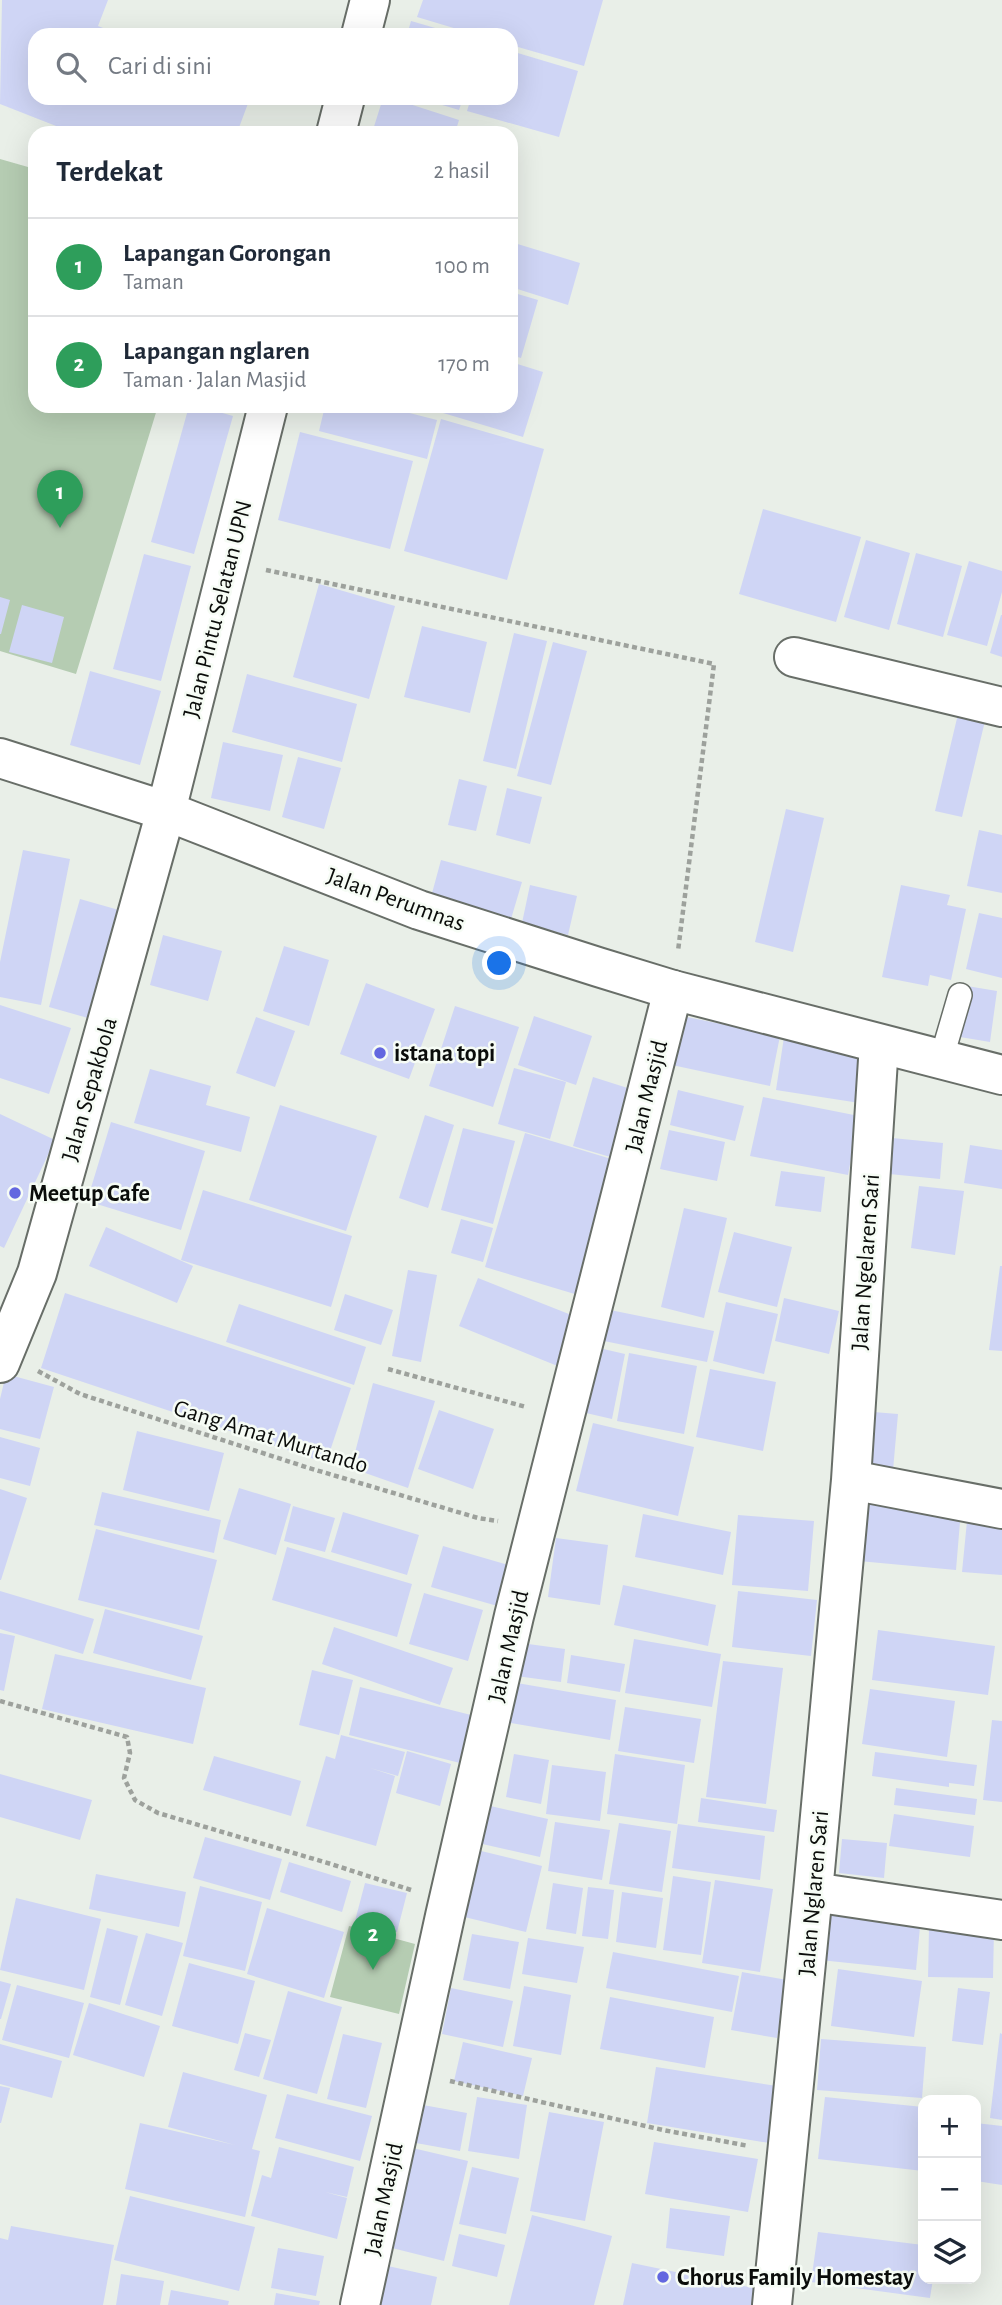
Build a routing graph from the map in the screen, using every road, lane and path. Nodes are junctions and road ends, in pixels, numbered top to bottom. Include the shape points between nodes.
1 (370, 0) edge
2 (363, 28) edge
3 (343, 105) edge
4 (338, 126) edge
5 (266, 413) edge
6 (228, 562) junction
7 (794, 657) dead end
8 (1002, 707) edge
9 (0, 758) edge
10 (166, 811) junction
11 (673, 990) junction
12 (960, 995) dead end
13 (880, 1044) junction
14 (941, 1060) junction
15 (1002, 1075) edge
16 (3, 1356) edge
17 (388, 1369) dead end
18 (565, 1417) junction
19 (851, 1480) junction
20 (1002, 1509) edge
21 (537, 1526) junction
22 (0, 1701) edge
23 (813, 1892) junction
24 (449, 1902) junction
25 (1002, 1920) edge
26 (411, 2072) junction
27 (787, 2153) junction
28 (780, 2304) edge
29 (360, 2305) edge

1 - 2 street
3 - 4 street
5 - 6 street, Jalan Pintu Selatan UPN
6 - 10 street, Jalan Pintu Selatan UPN
6 - 11 path via 714,664
7 - 8 street
9 - 10 street, Jalan Perumnas
10 - 11 street, Jalan Perumnas via 419,910
10 - 16 street, Jalan Sepakbola via 37,1273
11 - 13 street, Jalan Perumnas
11 - 18 street, Jalan Masjid
12 - 14 lane
13 - 14 street, Jalan Perumnas
13 - 19 street, Jalan Ngelaren Sari
14 - 15 street, Jalan Perumnas
16 - 21 path, Gang Amat Murtando via 80,1394 309,1468 466,1514
17 - 18 path
18 - 21 street, Jalan Masjid
19 - 20 street
19 - 23 street, Jalan Nglaren Sari
21 - 24 street, Jalan Masjid
22 - 24 path via 127,1737 130,1753 124,1778 135,1800 158,1813
23 - 25 street
23 - 27 street, Jalan Nglaren Sari
24 - 26 street, Jalan Masjid
26 - 27 path via 663,2130
26 - 29 street, Jalan Masjid
27 - 28 street, Jalan Nglaren Sari

